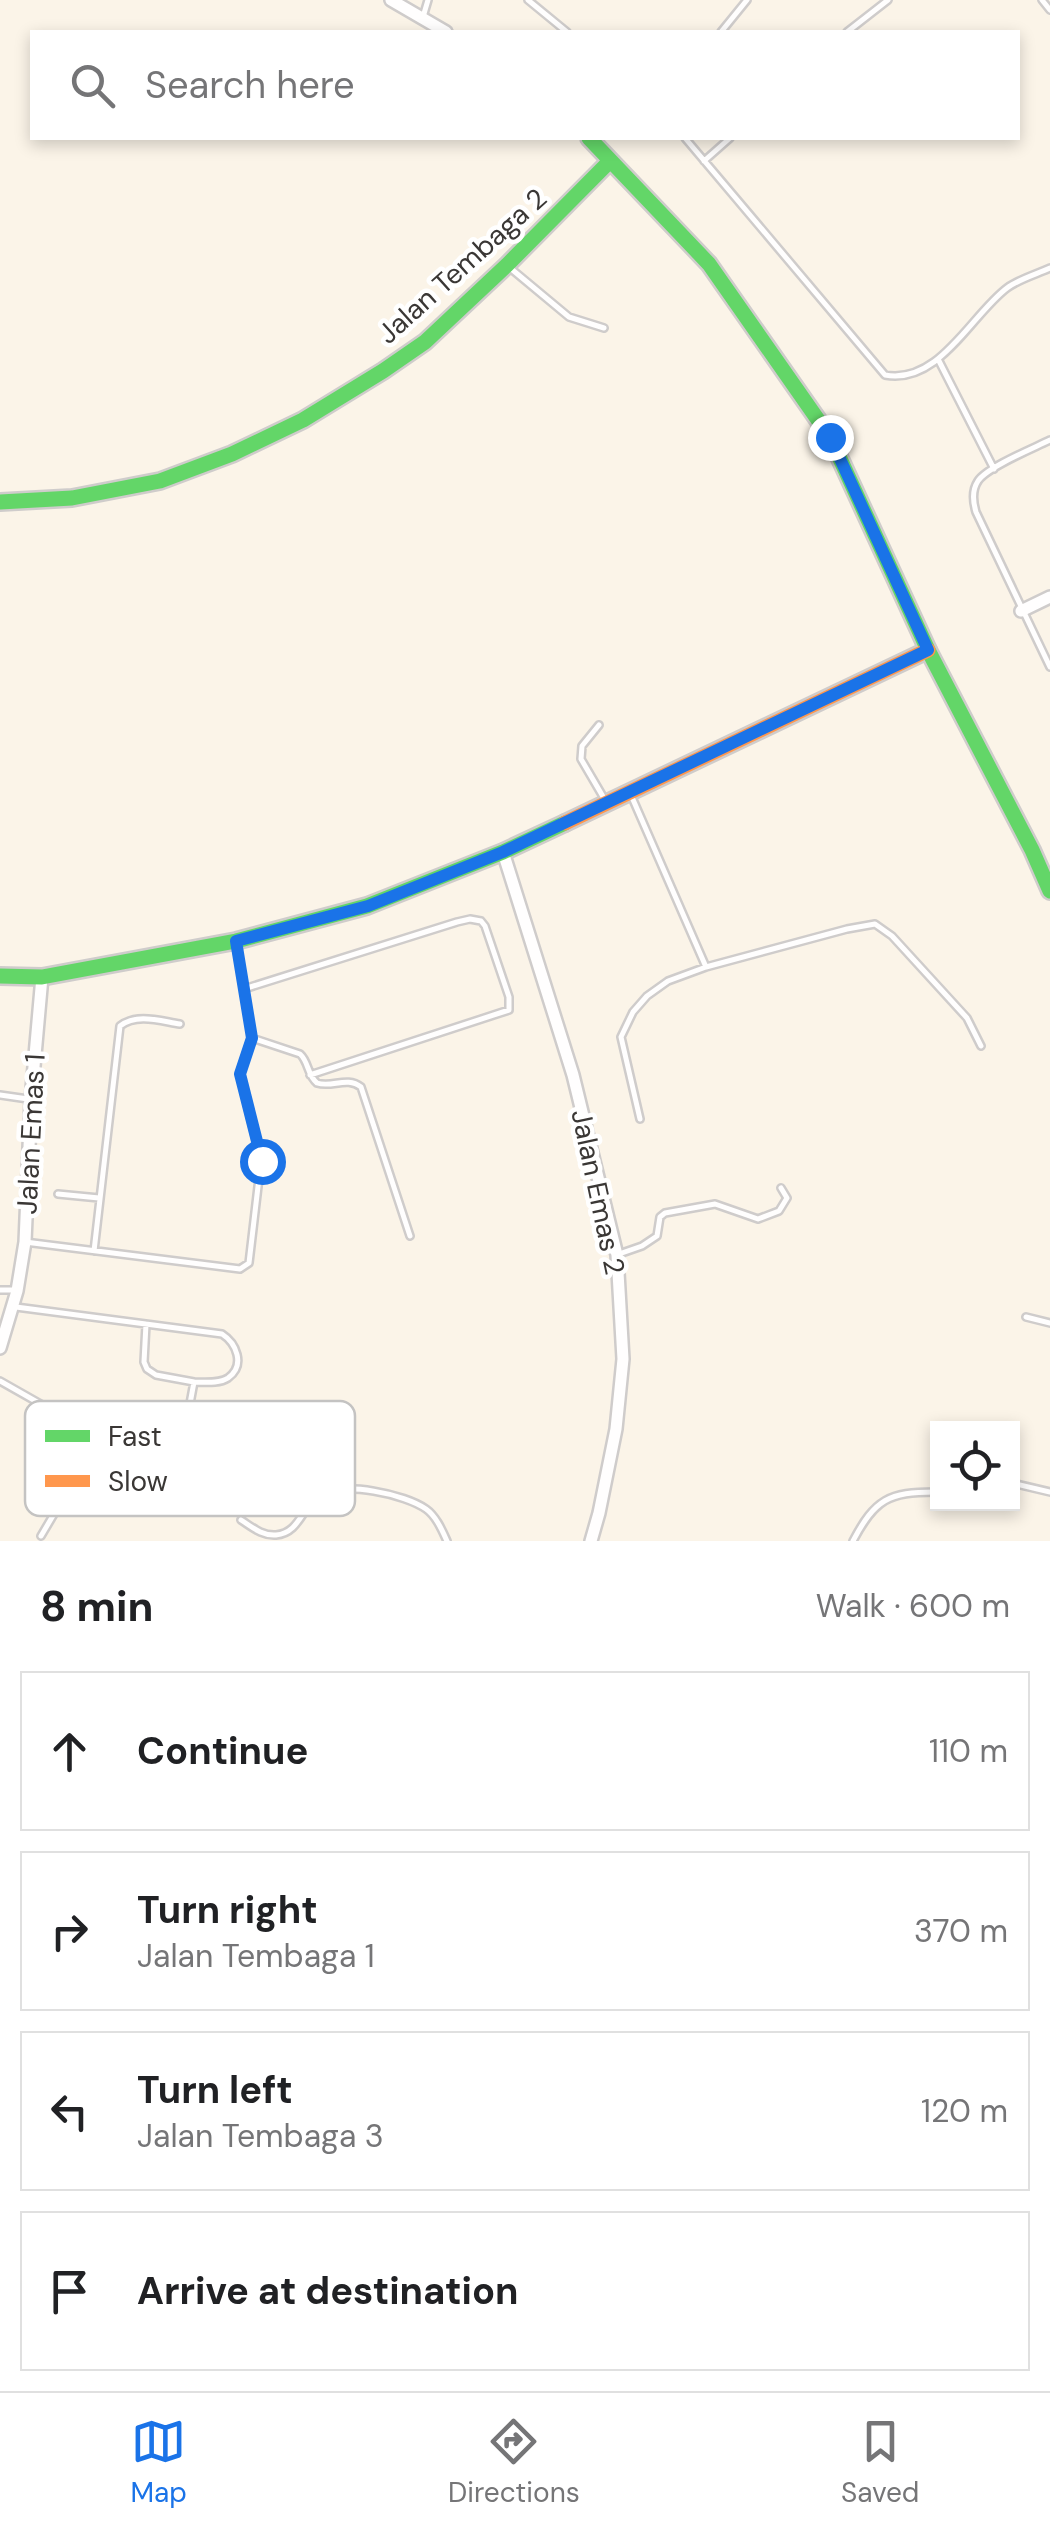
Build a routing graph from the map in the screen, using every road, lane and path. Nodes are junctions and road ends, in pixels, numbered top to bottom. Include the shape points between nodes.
1 (391, 0) edge
2 (428, 0) edge
3 (528, 0) edge
4 (747, 0) edge
5 (888, 0) edge
6 (1042, 0) edge
7 (1050, 10) edge
8 (423, 17) junction
9 (443, 30) edge
10 (565, 30) edge
11 (723, 30) edge
12 (850, 30) edge
13 (591, 140) edge
14 (687, 140) edge
15 (728, 140) edge
16 (610, 161) junction
17 (704, 161) junction
18 (507, 266) junction
19 (1050, 268) edge
20 (604, 328) dead end
21 (938, 360) junction
22 (1050, 440) edge
23 (994, 469) junction
24 (0, 502) edge
25 (1050, 597) edge
26 (1021, 611) junction
27 (928, 650) junction
28 (1046, 651) edge
29 (1050, 667) edge
30 (599, 726) dead end
31 (630, 792) junction
32 (607, 802) junction
33 (503, 852) junction
34 (1050, 891) edge
35 (236, 941) junction
36 (706, 967) junction
37 (0, 976) edge
38 (42, 977) junction
39 (244, 989) junction
40 (180, 1024) dead end
41 (252, 1038) junction
42 (981, 1046) dead end
43 (310, 1075) junction
44 (0, 1095) edge
45 (32, 1100) junction
46 (640, 1119) dead end
47 (781, 1188) dead end
48 (58, 1194) dead end
49 (99, 1198) junction
50 (410, 1236) dead end
51 (25, 1242) junction
52 (94, 1251) junction
53 (616, 1255) junction
54 (0, 1290) edge
55 (17, 1290) junction
56 (13, 1306) junction
57 (1026, 1318) dead end
58 (1050, 1323) edge
59 (146, 1324) junction
60 (0, 1348) edge
61 (0, 1381) edge
62 (194, 1382) junction
63 (35, 1401) edge
64 (190, 1401) edge
65 (1020, 1485) edge
66 (355, 1489) edge
67 (930, 1492) edge
68 (1050, 1492) edge
69 (52, 1516) edge
70 (302, 1516) edge
71 (241, 1520) dead end
72 (40, 1536) dead end
73 (447, 1541) edge
74 (590, 1541) edge
75 (853, 1541) edge

1 - 8 street
2 - 8 lane
3 - 10 lane
4 - 11 lane
5 - 12 lane
6 - 7 lane
8 - 9 street
13 - 16 street
14 - 17 lane
15 - 17 lane
16 - 18 street, Jalan Tembaga 2
16 - 27 street via 709,264 830,437
17 - 21 lane via 885,375 899,378
18 - 20 lane via 569,317
18 - 24 street, Jalan Tembaga 2 via 383,371 232,454 160,482
19 - 21 lane via 1008,288
21 - 23 lane
22 - 23 lane
23 - 26 lane via 977,482 973,502
25 - 26 street
26 - 28 lane
27 - 31 street
27 - 34 street
28 - 29 lane
30 - 32 lane via 582,746 581,759
31 - 32 street
31 - 36 lane
32 - 33 street
33 - 35 street via 368,906
33 - 53 street, Jalan Emas 2 via 573,1075
35 - 38 street
35 - 39 lane
36 - 42 lane via 875,924 968,1018
36 - 46 lane via 647,996 621,1037
37 - 38 street
38 - 45 street, Jalan Emas 1
39 - 41 lane
39 - 43 lane via 457,922 485,926 509,1010
40 - 49 lane via 146,1018 120,1026
41 - 43 lane via 300,1054
41 - 52 lane via 240,1074 262,1161 249,1264 240,1269
43 - 50 lane via 321,1085 360,1086
44 - 45 lane
45 - 51 street, Jalan Emas 1
47 - 53 lane via 786,1198 779,1211 758,1219 716,1204 665,1213 657,1236
48 - 49 lane
49 - 52 lane
51 - 52 lane
51 - 55 street, Jalan Emas 1
53 - 74 street, Jalan Emas 2 via 623,1359 616,1429
54 - 55 lane
55 - 56 street, Jalan Emas 1
56 - 59 lane
56 - 60 street, Jalan Emas 1
57 - 58 lane
59 - 62 lane via 147,1370
59 - 62 lane via 222,1334 234,1344 238,1360 229,1377
61 - 63 lane
62 - 64 lane
65 - 68 lane
66 - 73 lane via 426,1509
67 - 75 lane via 890,1496
69 - 72 lane
70 - 71 lane via 278,1536

